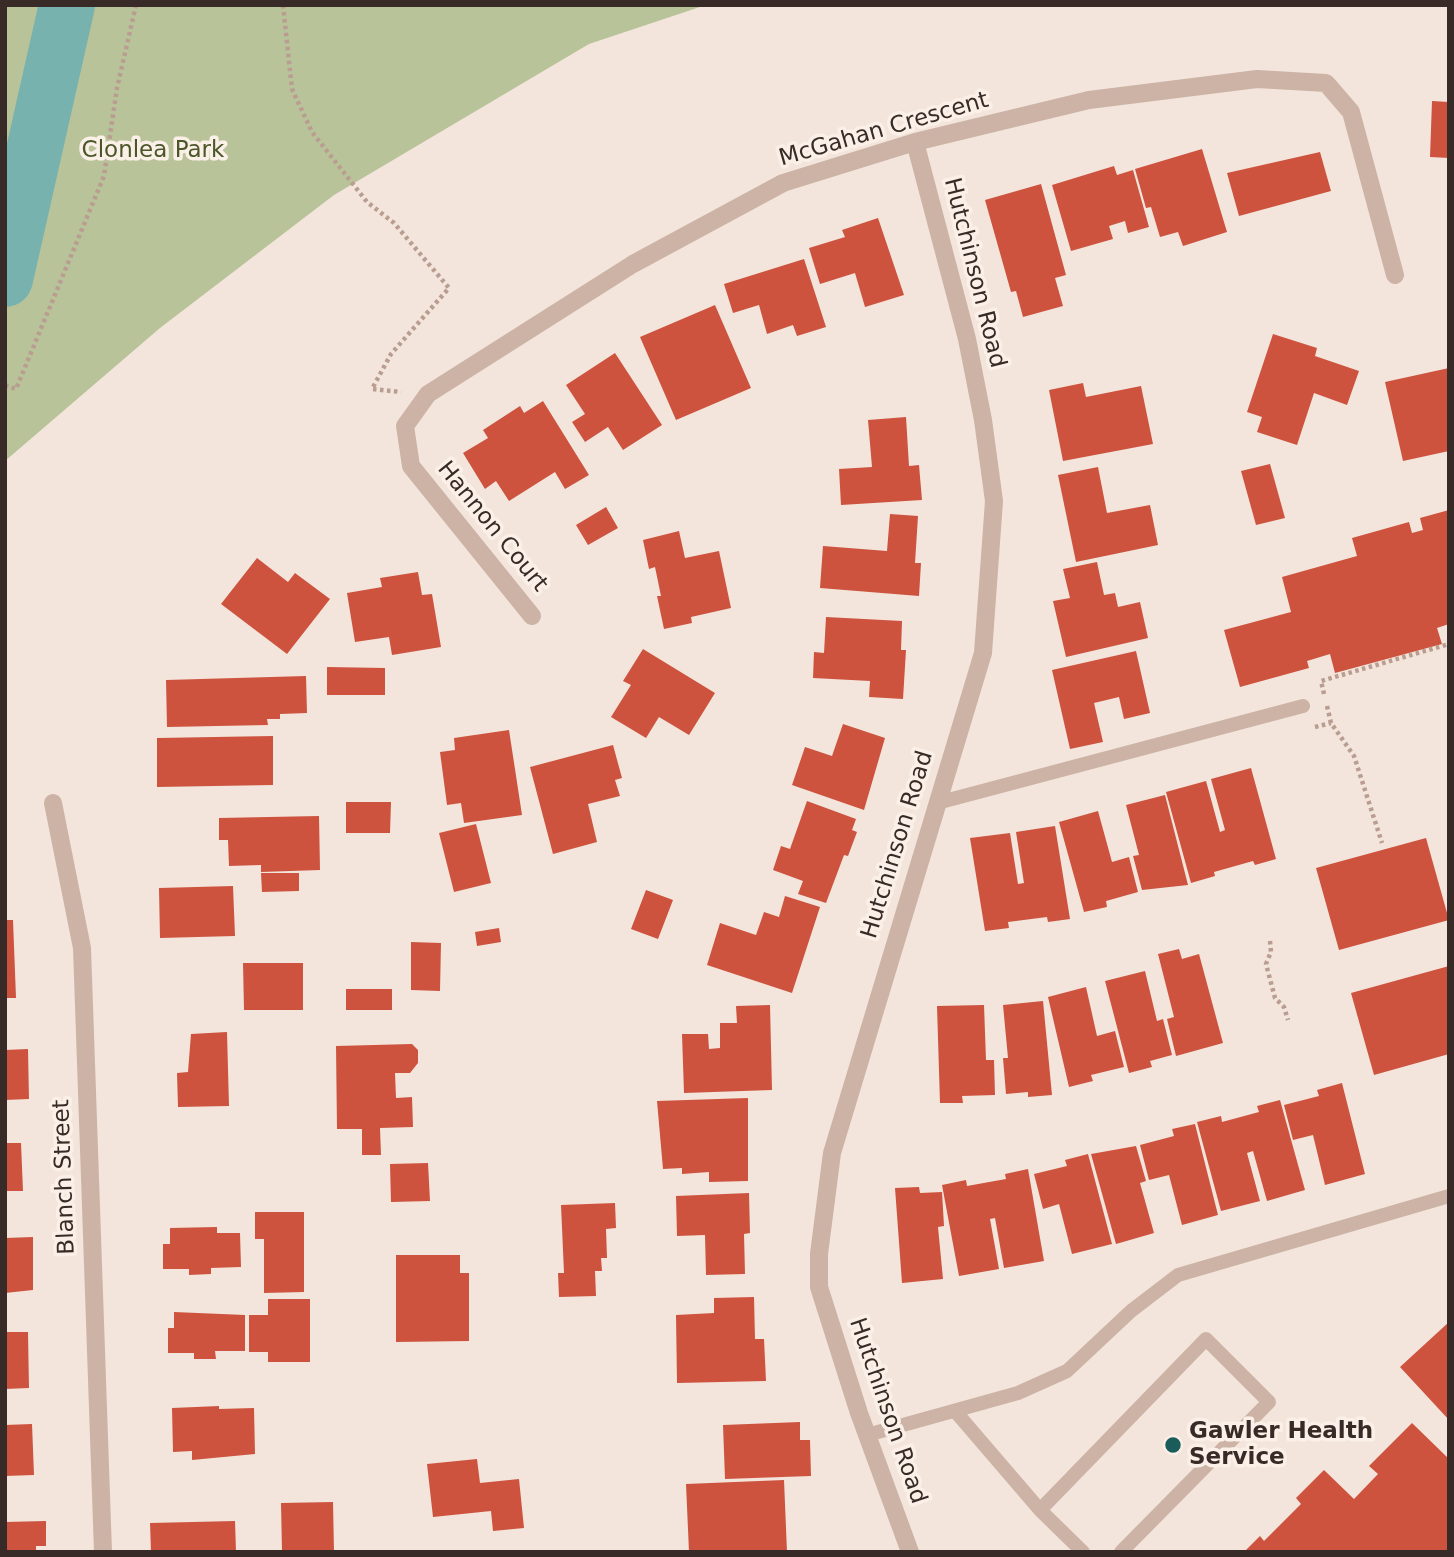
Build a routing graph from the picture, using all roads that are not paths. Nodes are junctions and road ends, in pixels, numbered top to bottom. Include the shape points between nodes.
1 (915, 142) junction
2 (1395, 275) dead end
3 (428, 394) joint
4 (532, 616) dead end
5 (1303, 706) dead end
6 (53, 803) dead end
7 (937, 803) junction
8 (1449, 1196) edge
9 (955, 1411) junction
10 (867, 1435) junction
11 (1040, 1510) junction
12 (103, 1552) edge
13 (911, 1552) edge
14 (1083, 1552) edge
15 (1121, 1552) edge

1 - 2 street, McGahan Crescent via 1089,100 1257,79 1326,83 1351,112
1 - 3 street, McGahan Crescent via 783,183 633,264
1 - 7 street, Hutchinson Road via 967,339 994,501 982,653
3 - 4 street, Hannon Court via 405,426 411,466
5 - 7 lane
6 - 12 street, Blanch Street via 82,948
7 - 10 street, Hutchinson Road via 832,1153 823,1209 819,1287
8 - 9 lane via 1178,1275 1131,1311 1067,1371 1018,1393
9 - 10 lane
9 - 11 lane
10 - 13 street, Hutchinson Road
11 - 14 lane
11 - 15 lane via 1206,1339 1269,1402

